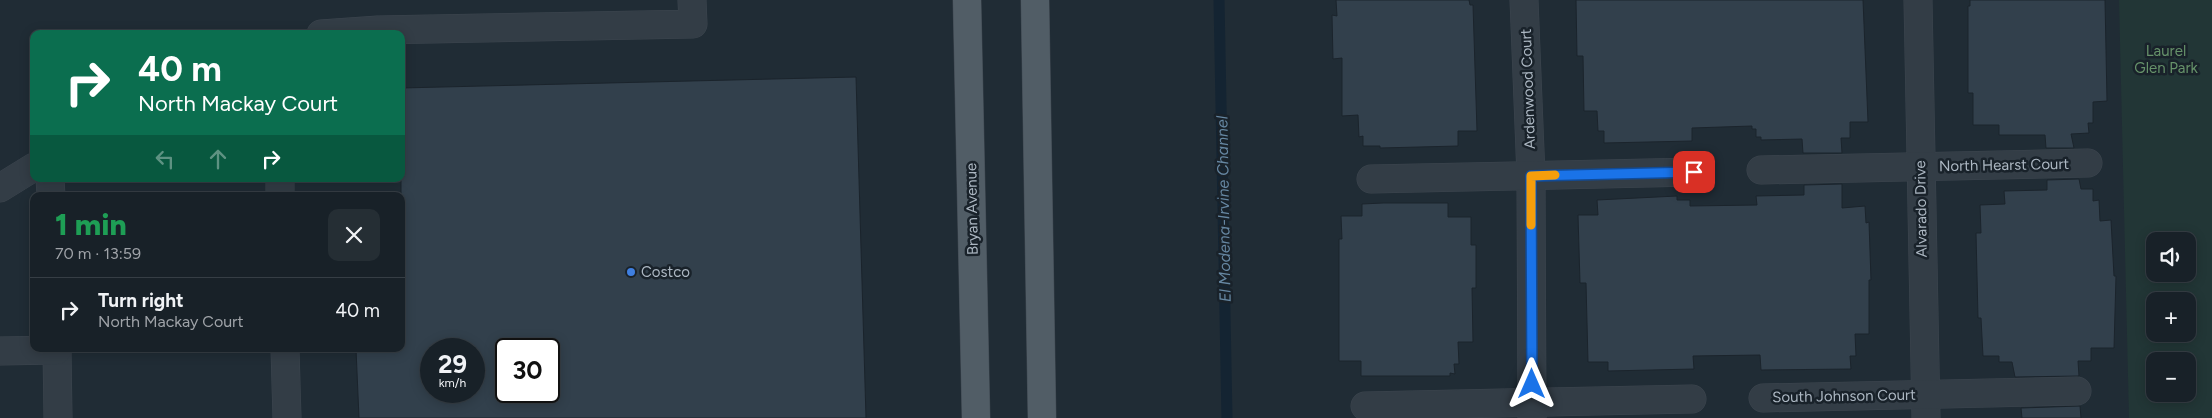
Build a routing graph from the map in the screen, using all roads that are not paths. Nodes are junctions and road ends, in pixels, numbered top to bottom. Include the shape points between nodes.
1 (692, 0) edge
2 (967, 0) edge
3 (1035, 0) edge
4 (1524, 0) edge
5 (1918, 0) edge
6 (378, 30) edge
7 (2088, 163) dead end
8 (1920, 166) junction
9 (30, 169) edge
10 (1761, 170) dead end
11 (1694, 172) dead end
12 (1531, 176) junction
13 (1371, 179) dead end
14 (0, 188) edge
15 (30, 350) edge
16 (0, 351) edge
17 (57, 352) edge
18 (285, 352) edge
19 (2077, 391) dead end
20 (1763, 398) dead end
21 (1692, 399) dead end
22 (1365, 406) dead end
23 (1926, 406) edge
24 (1532, 410) edge
25 (58, 418) edge
26 (287, 418) edge
27 (976, 418) edge
28 (1042, 418) edge

1 - 6 street via 693,24
2 - 27 main road, Bryan Avenue
3 - 28 main road
4 - 12 street, Ardenwood Court
5 - 8 street, Alvarado Drive
7 - 8 street, North Hearst Court
8 - 10 street, North Hearst Court
8 - 23 street, Alvarado Drive
9 - 14 street
11 - 12 street
12 - 13 street
12 - 24 street, Ardenwood Court
15 - 16 street
17 - 25 street
18 - 26 street
19 - 23 street, South Johnson Court
20 - 23 street, South Johnson Court
21 - 24 street
22 - 24 street

